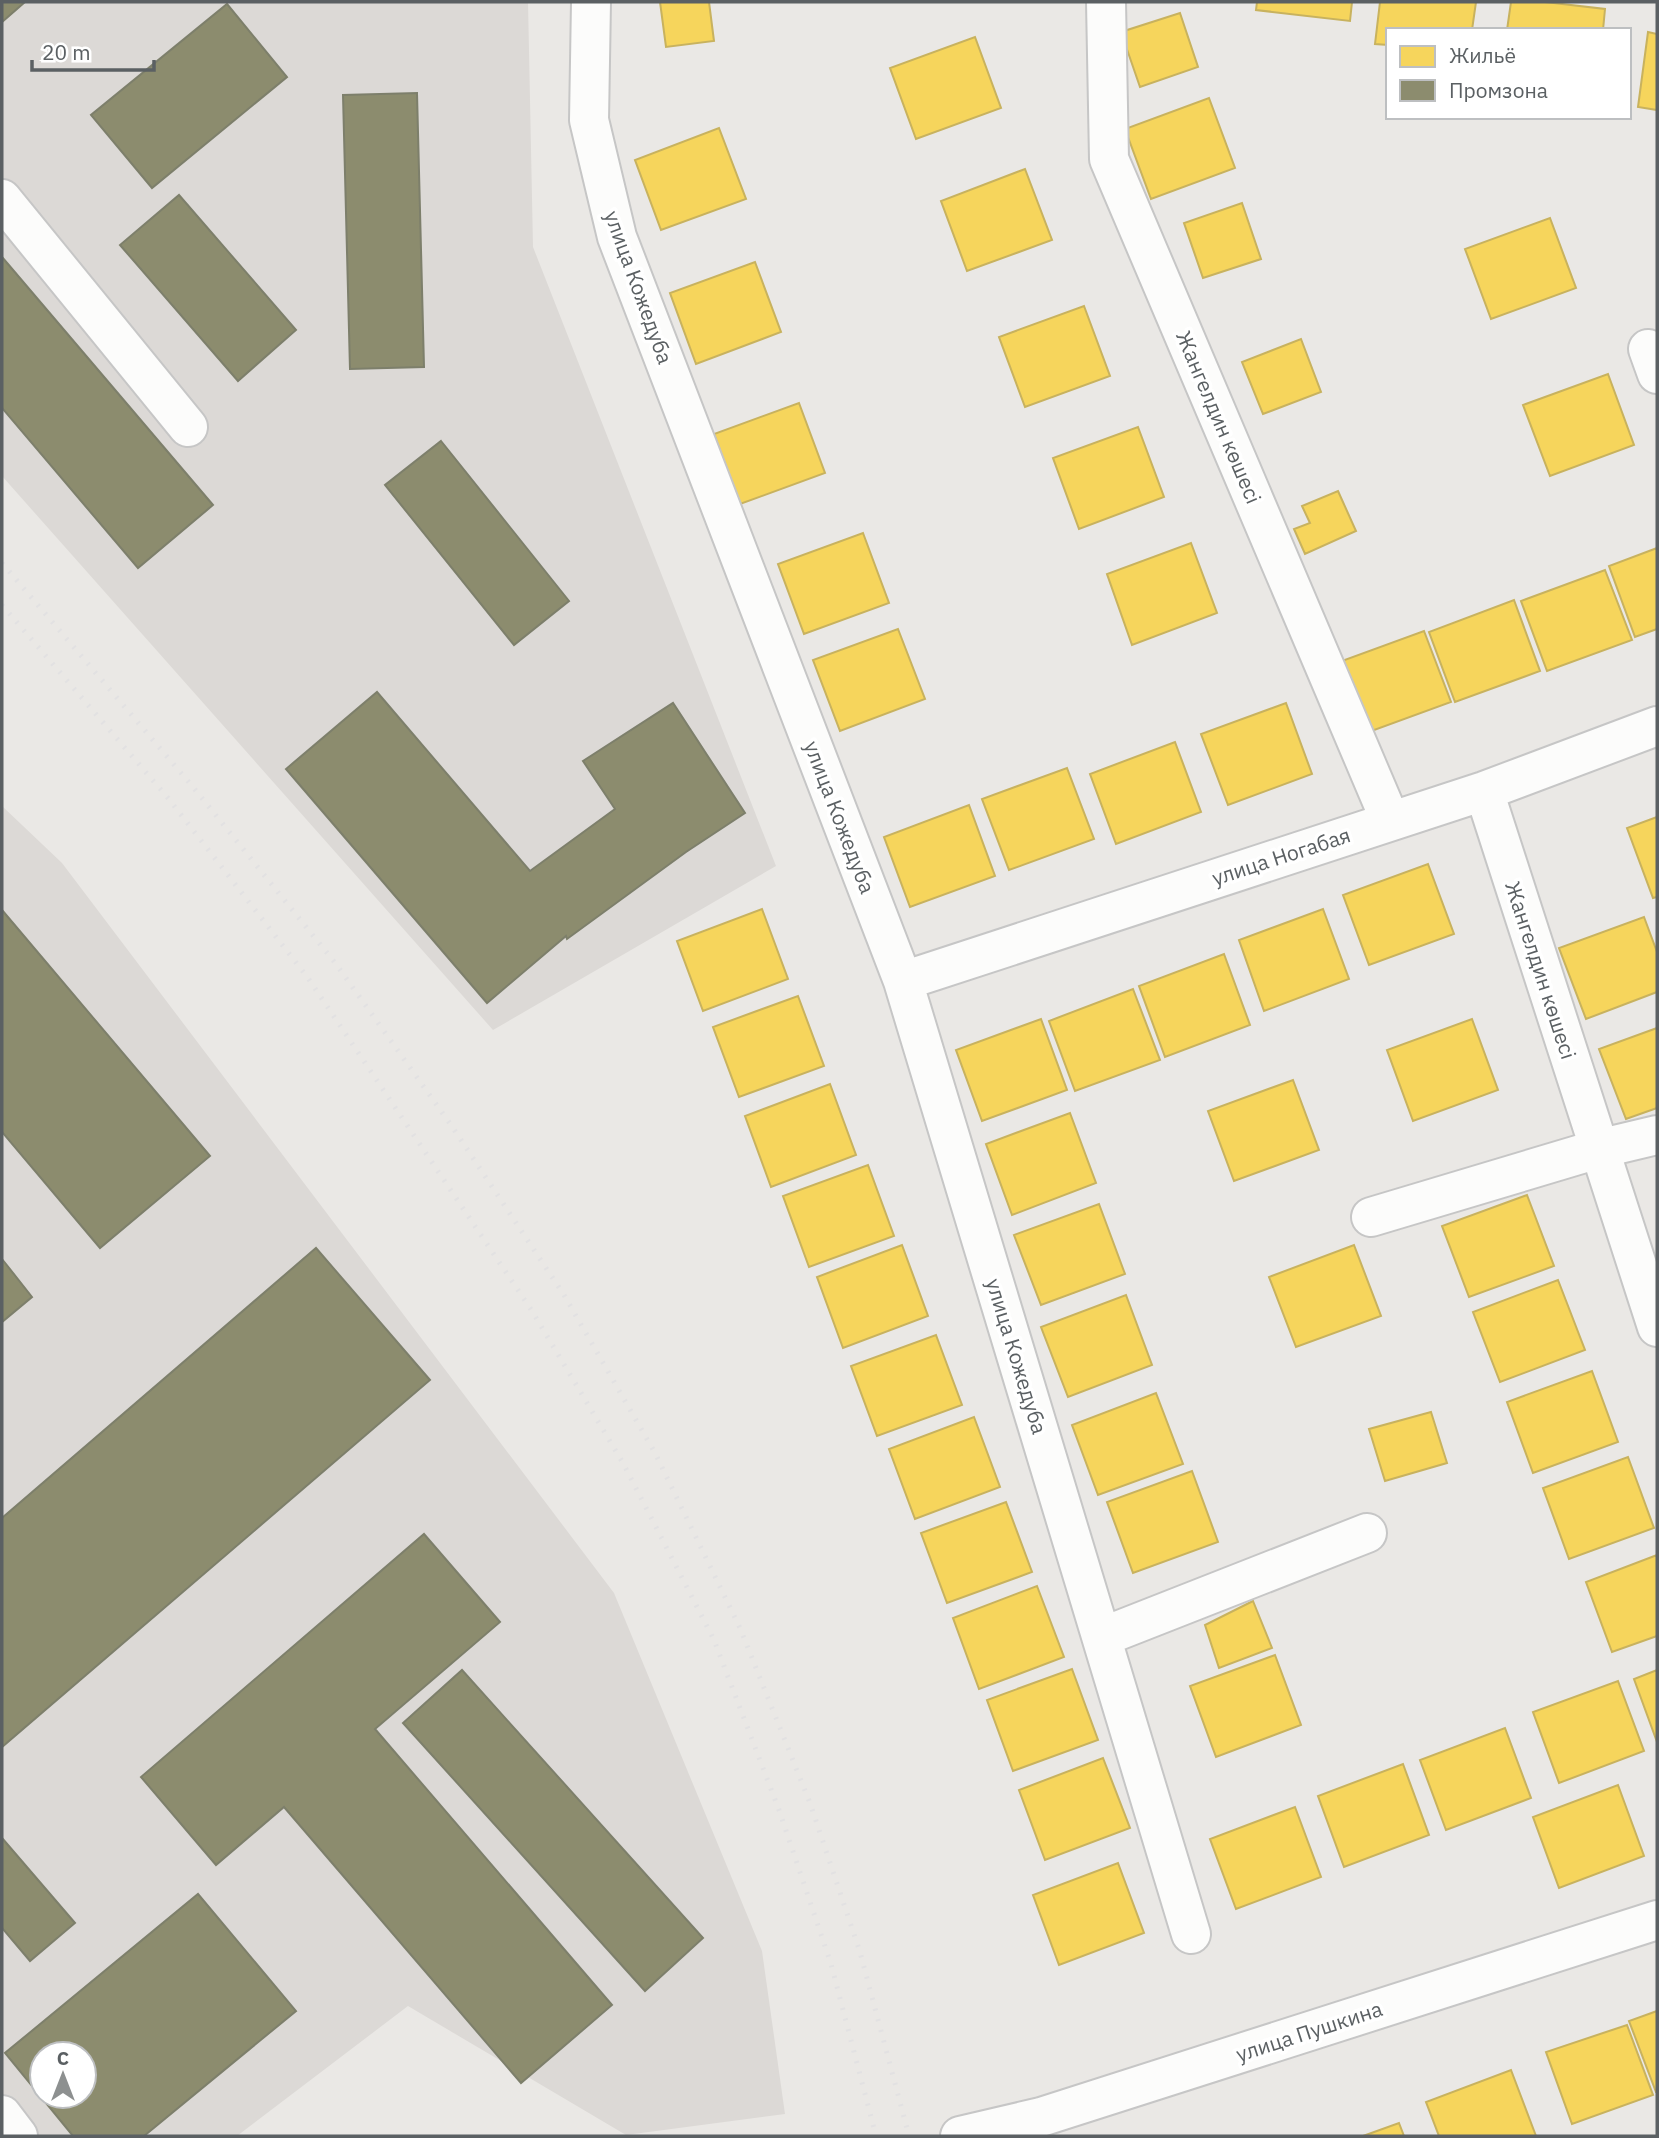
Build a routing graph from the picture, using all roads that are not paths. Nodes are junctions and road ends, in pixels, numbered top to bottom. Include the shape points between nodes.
1 (591, 2) edge
2 (1106, 2) edge
3 (2, 199) edge
4 (188, 427) dead end
5 (1657, 726) edge
6 (1484, 791) junction
7 (1390, 820) junction
8 (903, 981) junction
9 (1657, 1135) edge
10 (1598, 1149) junction
11 (1371, 1217) dead end
12 (1657, 1327) edge
13 (1367, 1533) dead end
14 (1102, 1637) junction
15 (1657, 1920) edge
16 (1191, 1934) dead end
17 (2, 2115) edge
18 (1004, 2131) edge
19 (18, 2136) edge
20 (960, 2136) edge

1 - 8 street, улица Кожедуба via 589,120 617,237
2 - 7 street, Жангелдин көшесі via 1109,159
3 - 4 street
5 - 6 street, улица Ногабая
6 - 7 street, улица Ногабая
6 - 10 street, Жангелдин көшесі
7 - 8 street, улица Ногабая
8 - 14 street, улица Кожедуба
9 - 10 street
10 - 11 street
10 - 12 street, Жангелдин көшесі
13 - 14 street
14 - 16 street, улица Кожедуба
15 - 18 street, улица Пушкина
17 - 19 street
18 - 20 street, улица Пушкина

